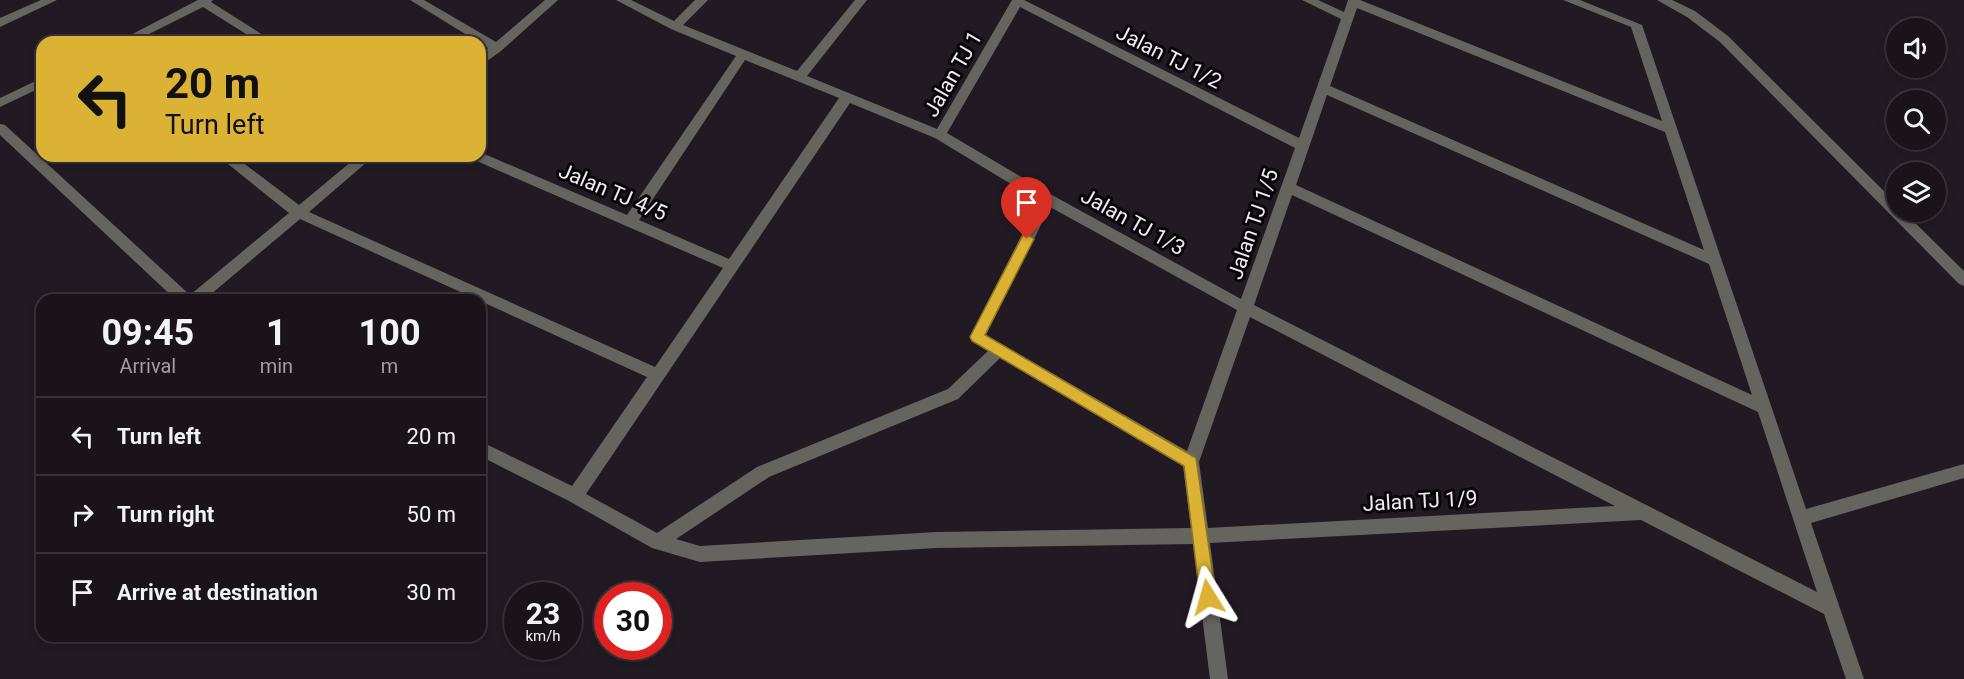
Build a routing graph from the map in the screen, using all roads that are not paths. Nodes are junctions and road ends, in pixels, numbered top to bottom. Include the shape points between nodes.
1 (51, 0) edge
2 (416, 0) edge
3 (552, 0) edge
4 (622, 0) edge
5 (702, 0) edge
6 (861, 0) edge
7 (1308, 0) edge
8 (1569, 0) edge
9 (1663, 0) edge
10 (205, 1) edge
11 (1018, 1) edge
12 (1354, 1) edge
13 (1347, 18) junction
14 (0, 23) edge
15 (675, 26) junction
16 (135, 36) edge
17 (259, 36) edge
18 (477, 36) edge
19 (486, 41) edge
20 (497, 48) junction
21 (743, 54) junction
22 (486, 57) edge
23 (800, 77) junction
24 (36, 85) edge
25 (1323, 88) junction
26 (847, 97) junction
27 (0, 103) edge
28 (0, 128) edge
29 (1670, 129) junction
30 (940, 135) junction
31 (1302, 146) junction
32 (486, 160) edge
33 (36, 161) edge
34 (37, 162) edge
35 (233, 162) edge
36 (360, 162) edge
37 (1288, 187) junction
38 (1047, 199) junction
39 (1886, 201) edge
40 (299, 213) junction
41 (630, 222) junction
42 (1907, 222) edge
43 (1714, 260) junction
44 (732, 266) junction
45 (1964, 279) edge
46 (179, 294) edge
47 (201, 294) edge
48 (478, 294) edge
49 (486, 297) edge
50 (1246, 308) junction
51 (998, 350) junction
52 (658, 375) junction
53 (1764, 408) junction
54 (486, 451) edge
55 (1191, 462) junction
56 (1964, 471) edge
57 (575, 496) junction
58 (1642, 512) junction
59 (1801, 518) junction
60 (1200, 536) junction
61 (658, 542) junction
62 (1832, 609) junction
63 (1219, 679) edge
64 (1855, 679) edge

1 - 14 street
2 - 18 street
3 - 20 street
4 - 15 street, Jalan TJ 1/3
5 - 15 street
6 - 23 street
7 - 13 street
8 - 29 street via 1636,25
9 - 39 street via 1691,14 1724,39
10 - 16 street
10 - 17 street
11 - 30 street, Jalan TJ 1
11 - 31 street, Jalan TJ 1/2
12 - 13 street, Jalan TJ 1/5
12 - 29 street
13 - 25 street, Jalan TJ 1/5
15 - 21 street, Jalan TJ 1/3
19 - 20 street
20 - 22 street
21 - 23 street, Jalan TJ 1/3
21 - 41 street
23 - 26 street, Jalan TJ 1/3
24 - 27 street
25 - 31 street, Jalan TJ 1/5
25 - 43 street
26 - 30 street, Jalan TJ 1/3
26 - 44 street
28 - 33 street
29 - 43 street
30 - 38 street, Jalan TJ 1/3
31 - 37 street, Jalan TJ 1/5
32 - 41 street, Jalan TJ 4/5
34 - 46 street
35 - 40 street
36 - 40 street
37 - 50 street, Jalan TJ 1/5
37 - 53 street
38 - 50 street, Jalan TJ 1/3
38 - 51 street via 977,337
40 - 47 street
40 - 48 street
41 - 44 street, Jalan TJ 4/5
42 - 45 street
43 - 53 street
44 - 52 street
49 - 52 street
50 - 55 street, Jalan TJ 1/5
50 - 58 street, Jalan TJ 1/3
51 - 55 street
51 - 61 street via 953,394 763,472
52 - 57 street
53 - 59 street
54 - 57 street, Jalan TJ 1/9
55 - 60 street
56 - 59 street
57 - 61 street, Jalan TJ 1/9
58 - 60 street, Jalan TJ 1/9
58 - 62 street, Jalan TJ 1/3
59 - 62 street
60 - 61 street, Jalan TJ 1/9 via 937,540 700,554
60 - 63 street
62 - 64 street

